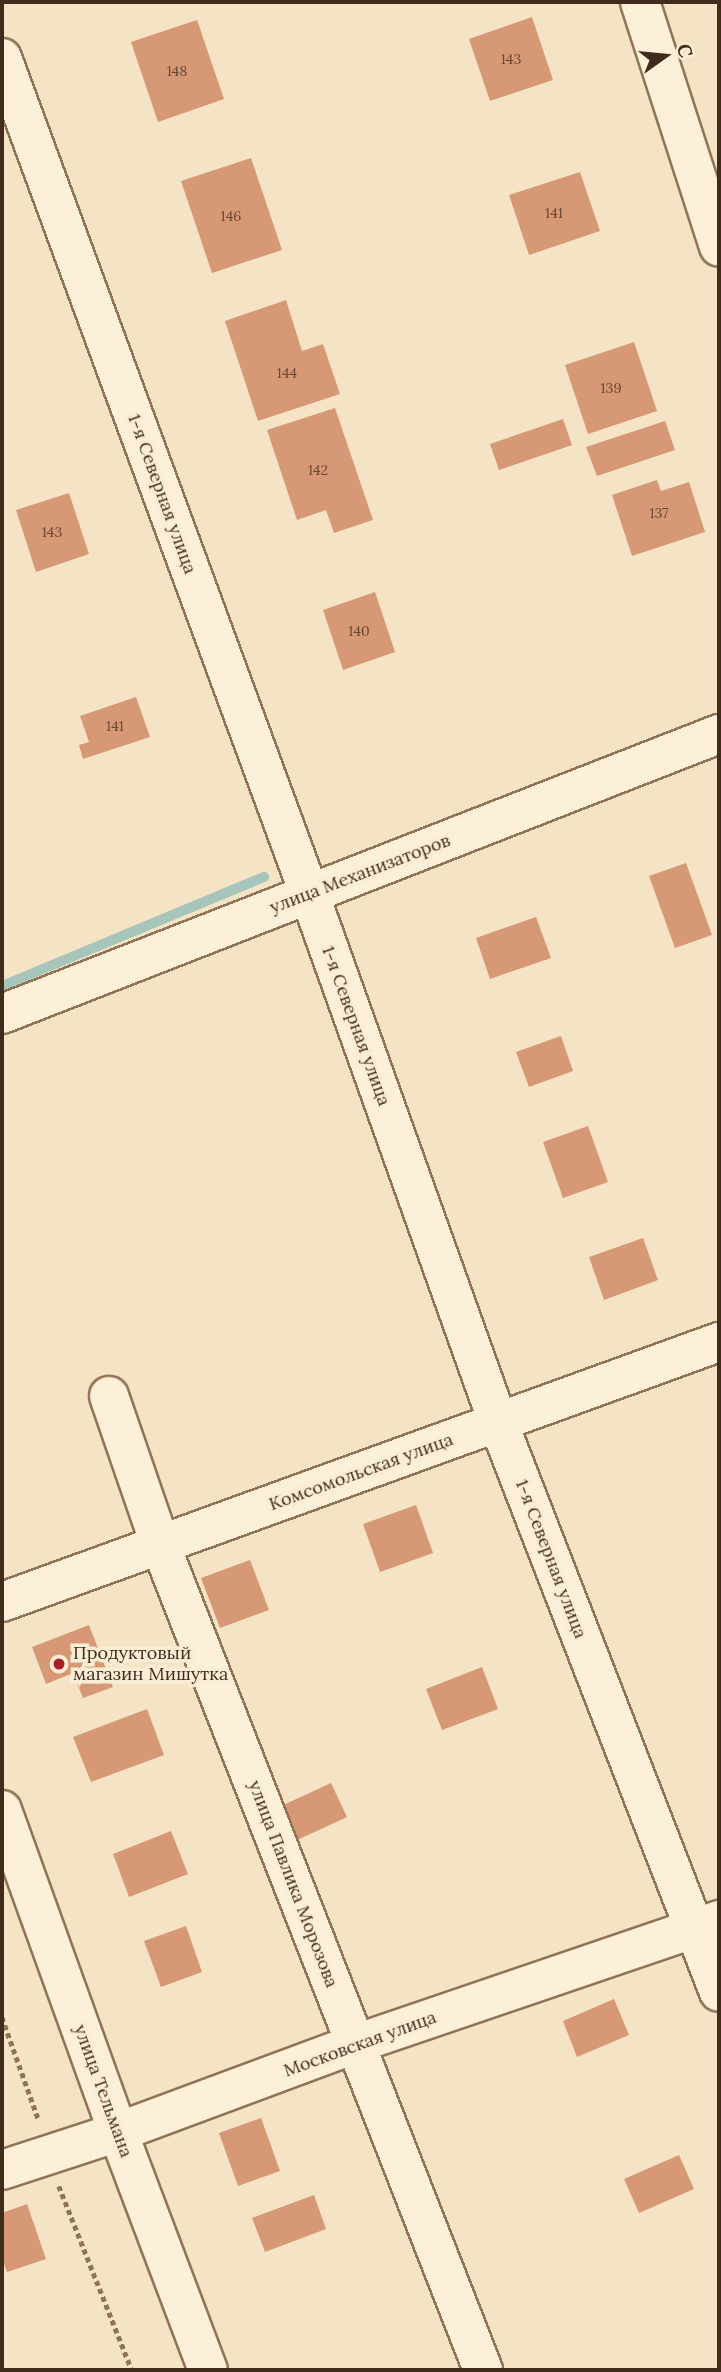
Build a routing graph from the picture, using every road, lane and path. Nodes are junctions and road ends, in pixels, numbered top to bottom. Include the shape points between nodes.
1 (639, 2) edge
2 (2, 58) edge
3 (719, 247) edge
4 (719, 734) edge
5 (309, 893) junction
6 (2, 1014) edge
7 (719, 1342) edge
8 (109, 1396) dead end
9 (498, 1422) junction
10 (160, 1544) junction
11 (2, 1602) edge
12 (2, 1810) edge
13 (707, 1924) edge
14 (719, 1992) edge
15 (2, 2017) edge
16 (355, 2044) junction
17 (118, 2132) junction
18 (51, 2154) junction
19 (2, 2170) edge
20 (132, 2370) edge
21 (208, 2370) edge
22 (483, 2370) edge

1 - 3 street
2 - 5 street, 1-я Северная улица
4 - 5 street, улица Механизаторов
5 - 6 street, улица Механизаторов
5 - 9 street, 1-я Северная улица
7 - 9 street, Комсомольская улица
8 - 10 street, улица Павлика Морозова
9 - 10 street, Комсомольская улица
9 - 13 street, 1-я Северная улица
10 - 11 street, Комсомольская улица
10 - 16 street, улица Павлика Морозова
12 - 17 street, улица Тельмана
13 - 14 street, 1-я Северная улица
13 - 16 street, Московская улица
15 - 18 path
16 - 17 street, Московская улица
16 - 22 street, улица Павлика Морозова
17 - 18 street, Московская улица
17 - 21 street, улица Тельмана
18 - 19 street, Московская улица
18 - 20 path via 56,2178

